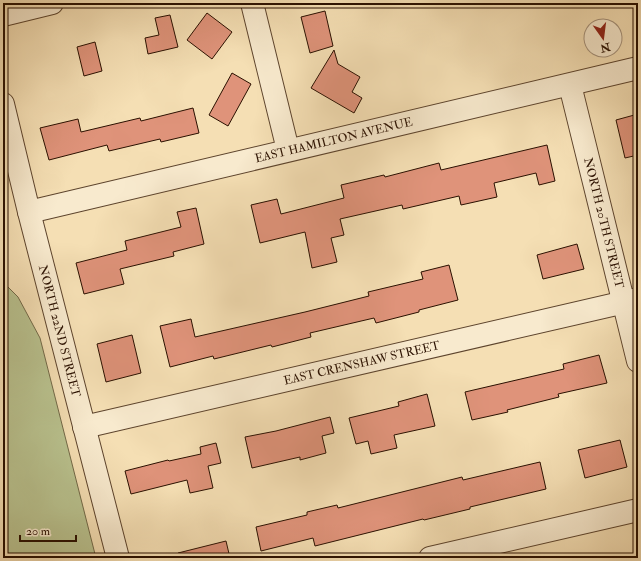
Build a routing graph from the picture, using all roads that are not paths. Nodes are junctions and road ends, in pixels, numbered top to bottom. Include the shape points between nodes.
1 (52, 3) edge
2 (252, 3) edge
3 (3, 15) edge
4 (638, 68) edge
5 (570, 85) junction
6 (3, 104) edge
7 (288, 150) junction
8 (29, 212) junction
9 (631, 300) edge
10 (638, 361) edge
11 (84, 427) junction
12 (638, 510) edge
13 (118, 558) edge
14 (430, 558) edge

1 - 3 street
2 - 7 street
4 - 5 street, EAST HAMILTON AVENUE
5 - 7 street, EAST HAMILTON AVENUE
5 - 9 street, NORTH 20TH STREET
6 - 8 street, NORTH 22ND STREET
7 - 8 street, EAST HAMILTON AVENUE
8 - 11 street, NORTH 22ND STREET
9 - 10 street, NORTH 20TH STREET
9 - 11 street, EAST CRENSHAW STREET
11 - 13 street, NORTH 22ND STREET
12 - 14 street

